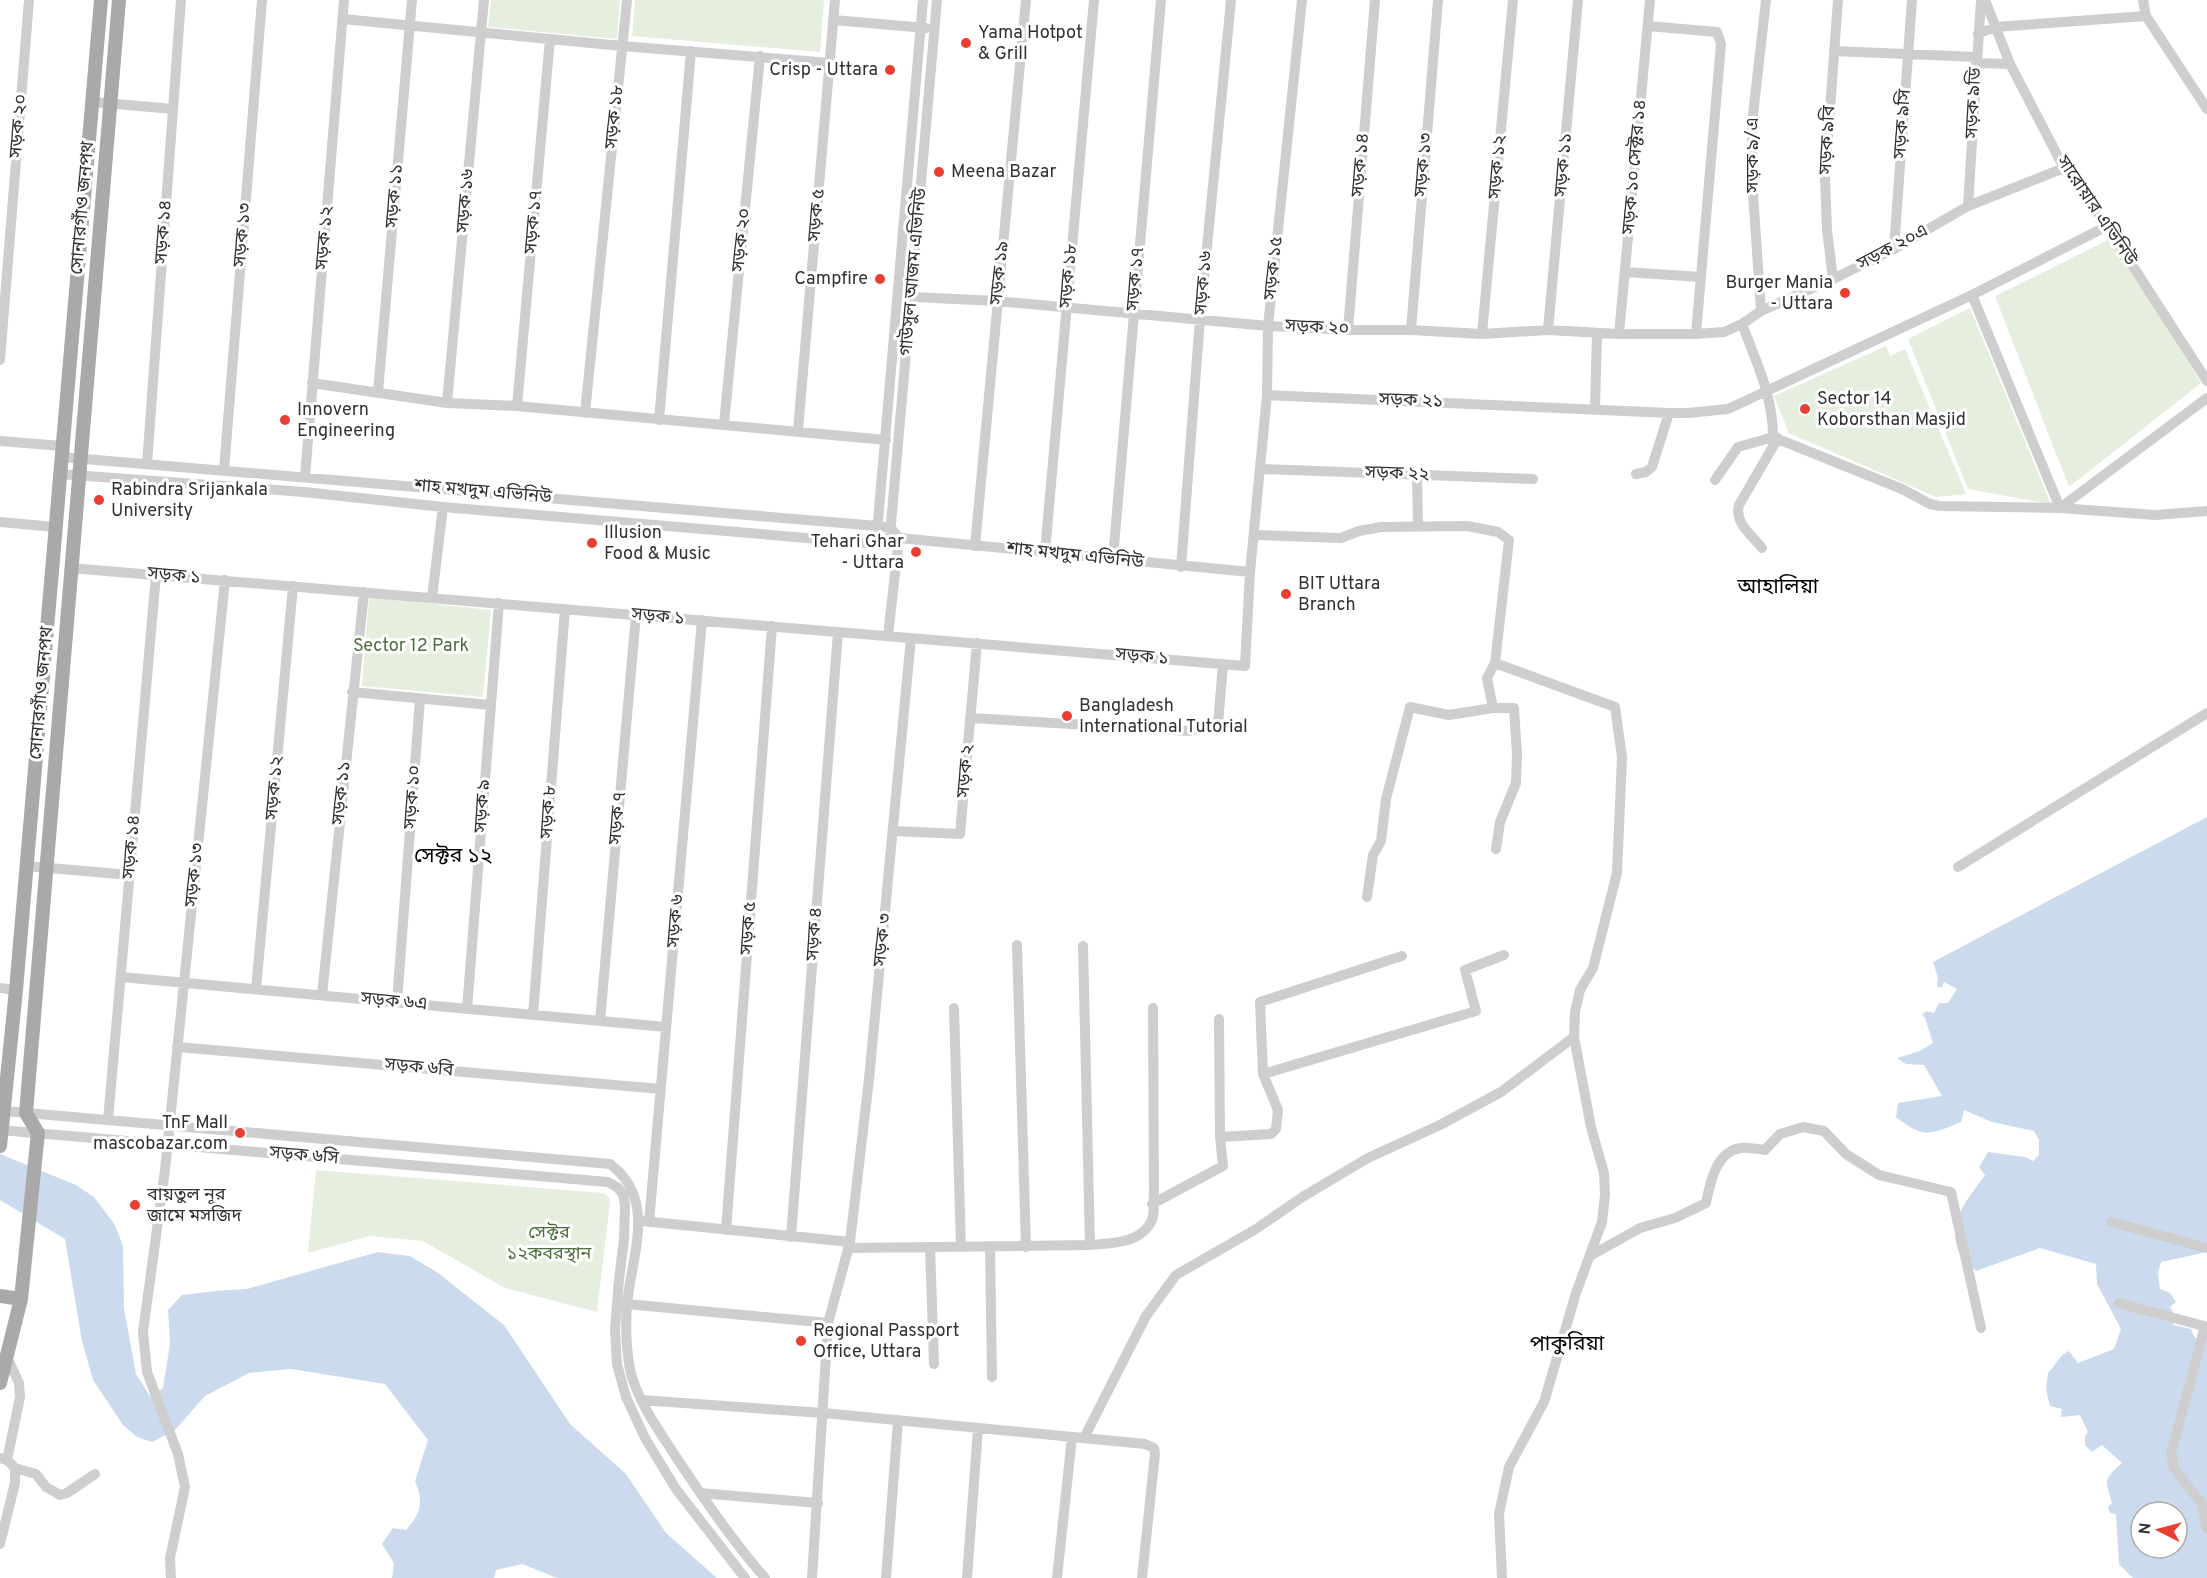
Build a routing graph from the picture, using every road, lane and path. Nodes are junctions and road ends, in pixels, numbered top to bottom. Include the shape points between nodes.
1 (29, 0) edge
2 (101, 0) edge
3 (119, 0) edge
4 (181, 0) edge
5 (262, 0) edge
6 (344, 0) edge
7 (412, 0) edge
8 (484, 0) edge
9 (627, 0) edge
10 (835, 0) edge
11 (923, 0) edge
12 (937, 0) edge
13 (1026, 0) edge
14 (1094, 0) edge
15 (1161, 0) edge
16 (1231, 0) edge
17 (1302, 0) edge
18 (1375, 0) edge
19 (1438, 0) edge
20 (1513, 0) edge
21 (1578, 0) edge
22 (1650, 0) edge
23 (1766, 0) edge
24 (1838, 0) edge
25 (1912, 0) edge
26 (1983, 0) edge
27 (2143, 0) edge
28 (2146, 16) junction
29 (343, 19) junction
30 (833, 20) junction
31 (410, 25) junction
32 (1648, 26) junction
33 (1995, 27) junction
34 (921, 28) junction
35 (935, 29) junction
36 (481, 32) junction
37 (1978, 34) junction
38 (550, 39) junction
39 (622, 46) junction
40 (692, 51) junction
41 (1834, 51) junction
42 (1908, 55) junction
43 (760, 56) junction
44 (1976, 60) junction
45 (830, 63) junction
46 (2010, 64) junction
47 (93, 102) junction
48 (110, 104) junction
49 (2207, 108) edge
50 (172, 109) junction
51 (2064, 168) junction
52 (1968, 206) junction
53 (2107, 226) junction
54 (1894, 249) junction
55 (1625, 272) junction
56 (1701, 277) junction
57 (1833, 279) junction
58 (1972, 295) junction
59 (912, 297) junction
60 (997, 301) junction
61 (1066, 307) junction
62 (74, 310) junction
63 (1761, 311) junction
64 (92, 312) junction
65 (1133, 315) junction
66 (1200, 320) junction
67 (1742, 324) junction
68 (1268, 326) junction
69 (1348, 330) junction
70 (1411, 330) junction
71 (1548, 330) junction
72 (1724, 332) joint
73 (1597, 333) junction
74 (1482, 334) junction
75 (1619, 334) junction
76 (1696, 334) junction
77 (0, 360) edge
78 (2205, 375) edge
79 (312, 383) junction
80 (378, 392) junction
81 (1768, 392) junction
82 (1267, 395) junction
83 (2207, 398) edge
84 (447, 403) junction
85 (517, 406) junction
86 (1595, 409) junction
87 (585, 413) junction
88 (1669, 413) junction
89 (659, 420) junction
90 (724, 423) junction
91 (798, 430) junction
92 (1776, 438) junction
93 (885, 440) junction
94 (0, 441) edge
95 (61, 452) junction
96 (80, 458) junction
97 (147, 464) junction
98 (1261, 469) junction
99 (224, 470) junction
100 (258, 473) junction
101 (60, 474) junction
102 (1636, 474) dead end
103 (78, 475) junction
104 (1417, 475) junction
105 (305, 477) junction
106 (1533, 479) dead end
107 (1715, 480) dead end
108 (428, 488) junction
109 (257, 489) junction
110 (426, 505) junction
111 (443, 507) junction
112 (2060, 508) junction
113 (690, 510) junction
114 (2207, 511) edge
115 (0, 522) edge
116 (878, 526) junction
117 (1418, 526) junction
118 (55, 527) junction
119 (689, 527) junction
120 (891, 528) junction
121 (1255, 535) junction
122 (899, 538) junction
123 (876, 544) junction
124 (889, 545) junction
125 (975, 546) junction
126 (1762, 548) dead end
127 (1044, 552) junction
128 (1113, 558) junction
129 (70, 567) junction
130 (1181, 567) junction
131 (1250, 572) junction
132 (156, 575) junction
133 (225, 580) junction
134 (293, 586) junction
135 (364, 592) junction
136 (432, 598) junction
137 (499, 603) junction
138 (565, 609) junction
139 (636, 615) junction
140 (702, 620) junction
141 (772, 626) junction
142 (838, 632) junction
143 (888, 636) junction
144 (911, 638) junction
145 (977, 643) junction
146 (1495, 663) junction
147 (1223, 664) junction
148 (1245, 666) joint
149 (352, 692) junction
150 (420, 699) junction
151 (490, 705) junction
152 (1493, 708) junction
153 (2207, 713) edge
154 (970, 718) junction
155 (894, 831) junction
156 (1496, 849) dead end
157 (26, 866) junction
158 (46, 867) junction
159 (1958, 867) dead end
160 (130, 875) junction
161 (1368, 897) dead end
162 (1017, 945) dead end
163 (1083, 946) dead end
164 (1504, 955) dead end
165 (1402, 956) dead end
166 (121, 977) junction
167 (184, 982) junction
168 (0, 988) edge
169 (256, 989) junction
170 (16, 990) junction
171 (322, 995) junction
172 (397, 1002) junction
173 (954, 1008) dead end
174 (1153, 1008) dead end
175 (467, 1009) junction
176 (533, 1015) junction
177 (1219, 1019) dead end
178 (600, 1021) junction
179 (666, 1027) junction
180 (1574, 1037) junction
181 (177, 1047) junction
182 (4, 1064) edge
183 (1263, 1074) junction
184 (661, 1089) junction
185 (26, 1113) junction
186 (108, 1120) junction
187 (1, 1122) edge
188 (169, 1126) junction
189 (38, 1133) junction
190 (1220, 1137) junction
191 (167, 1144) junction
192 (0, 1146) edge
193 (472, 1152) junction
194 (470, 1170) junction
195 (626, 1178) junction
196 (652, 1180) junction
197 (613, 1184) junction
198 (632, 1189) junction
199 (1152, 1204) junction
200 (644, 1221) junction
201 (2111, 1222) dead end
202 (726, 1230) junction
203 (791, 1237) junction
204 (850, 1245) junction
205 (1090, 1245) junction
206 (930, 1247) junction
207 (961, 1247) junction
208 (1026, 1247) junction
209 (990, 1248) junction
210 (2207, 1248) edge
211 (1590, 1256) junction
212 (0, 1296) edge
213 (21, 1299) junction
214 (2119, 1303) dead end
215 (627, 1304) junction
216 (828, 1323) junction
217 (2206, 1326) edge
218 (1981, 1328) dead end
219 (6, 1355) junction
220 (934, 1364) dead end
221 (992, 1377) dead end
222 (0, 1383) edge
223 (641, 1400) junction
224 (823, 1413) junction
225 (898, 1421) junction
226 (978, 1428) junction
227 (1072, 1437) junction
228 (1084, 1438) junction
229 (7, 1462) edge
230 (95, 1474) dead end
231 (700, 1493) junction
232 (818, 1503) junction
233 (2207, 1529) edge
234 (0, 1544) edge
235 (171, 1578) edge
236 (745, 1578) edge
237 (765, 1578) edge
238 (812, 1578) edge
239 (886, 1578) edge
240 (967, 1578) edge
241 (1057, 1578) edge
242 (1142, 1578) edge
243 (1502, 1578) edge

1 - 77 street, সড়ক ২০
2 - 47 main road, সোনারগাঁও জনপথ
3 - 48 main road, সোনারগাঁও জনপথ
4 - 50 street, সড়ক ১৪
5 - 99 street, সড়ক ১৩
6 - 29 street, সড়ক ১২
7 - 31 street, সড়ক ১১
8 - 36 street, সড়ক ১৬
9 - 39 street, সড়ক ১৮
10 - 30 street, সড়ক ৫
11 - 34 street, গাউসুল আজম এভিনিউ
12 - 35 street, গাউসুল আজম এভিনিউ
13 - 60 street, সড়ক ১৯
14 - 61 street, সড়ক ১৮
15 - 65 street, সড়ক ১৭
16 - 66 street, সড়ক ১৬
17 - 68 street, সড়ক ১৫
18 - 69 street, সড়ক ১৪
19 - 70 street, সড়ক ১৩
20 - 74 street, সড়ক ১২
21 - 71 street, সড়ক ১১
22 - 32 street, সড়ক ১০ সেক্টর ১৪
23 - 63 street, সড়ক ৯/এ via 1752,124
24 - 41 street, সড়ক ৯বি
25 - 42 street, সড়ক ৯সি
26 - 33 street, সারোয়ার এভিনিউ
26 - 37 street, সড়ক ৯ডি
27 - 28 street
28 - 33 street
28 - 49 street
29 - 31 street
29 - 79 street, সড়ক ১২
30 - 34 street
30 - 45 street, সড়ক ৫
31 - 36 street
31 - 80 street, সড়ক ১১
32 - 55 street, সড়ক ১০ সেক্টর ১৪
32 - 56 street via 1712,31 1720,37
33 - 37 street
33 - 46 street, সারোয়ার এভিনিউ
34 - 35 street
34 - 93 street, গাউসুল আজম এভিনিউ
35 - 59 street, গাউসুল আজম এভিনিউ
36 - 38 street
36 - 84 street, সড়ক ১৬
37 - 44 street, সড়ক ৯ডি
38 - 39 street
38 - 85 street, সড়ক ১৭
39 - 40 street
39 - 87 street, সড়ক ১৮
40 - 43 street
40 - 89 street
41 - 42 street
41 - 57 street, সড়ক ৯বি via 1825,178
42 - 44 street
42 - 54 street, সড়ক ৯সি
43 - 45 street
43 - 90 street, সড়ক ২০
44 - 46 street
44 - 52 street, সড়ক ৯ডি
45 - 91 street, সড়ক ৫
46 - 51 street, সারোয়ার এভিনিউ
47 - 48 street
47 - 62 main road, সোনারগাঁও জনপথ
48 - 50 street
48 - 64 main road, সোনারগাঁও জনপথ
50 - 97 street, সড়ক ১৪
51 - 52 street, সড়ক ২০এ
51 - 53 street, সারোয়ার এভিনিউ
52 - 54 street, সড়ক ২০এ
53 - 58 street, সড়ক ২১
53 - 78 street, সারোয়ার এভিনিউ
54 - 57 street, সড়ক ২০এ
55 - 56 street
55 - 75 street, সড়ক ১০ সেক্টর ১৪
56 - 76 street
57 - 63 street, সড়ক ২০এ
58 - 81 street, সড়ক ২১
58 - 112 street
59 - 60 street, সড়ক ২০
59 - 120 street, গাউসুল আজম এভিনিউ
60 - 61 street, সড়ক ২০
60 - 125 street, সড়ক ১৯
61 - 65 street, সড়ক ২০
61 - 127 street, সড়ক ১৮
62 - 64 main road
62 - 95 main road, সোনারগাঁও জনপথ
63 - 67 street, সড়ক ২০এ
64 - 96 main road, সোনারগাঁও জনপথ
65 - 66 street, সড়ক ২০
65 - 128 street, সড়ক ১৭
66 - 68 street, সড়ক ২০
66 - 130 street, সড়ক ১৬
67 - 72 street, সড়ক ২০এ
67 - 81 street
68 - 69 street, সড়ক ২০
68 - 82 street, সড়ক ১৫
69 - 70 street, সড়ক ২০
70 - 74 street, সড়ক ২০
71 - 73 street, সড়ক ২০
71 - 74 street, সড়ক ২০
72 - 76 street, সড়ক ২০
73 - 75 street, সড়ক ২০
73 - 86 street
75 - 76 street, সড়ক ২০
79 - 80 street
79 - 105 street, সড়ক ১২
80 - 84 street
81 - 88 street, সড়ক ২১ via 1728,409
81 - 92 street
82 - 86 street, সড়ক ২১
82 - 98 street, সড়ক ১৫
83 - 112 street
84 - 85 street
85 - 87 street
86 - 88 street, সড়ক ২১
87 - 89 street
88 - 102 street via 1652,467
89 - 90 street
90 - 91 street
91 - 93 street
92 - 107 street via 1738,447
92 - 112 street via 1935,505
92 - 126 street via 1737,512 1740,522
93 - 116 street, গাউসুল আজম এভিনিউ
94 - 95 street, শাহ মখদুম এভিনিউ
95 - 96 street, শাহ মখদুম এভিনিউ
95 - 101 main road, সোনারগাঁও জনপথ
96 - 97 street, শাহ মখদুম এভিনিউ
96 - 103 main road, সোনারগাঁও জনপথ
97 - 99 street, শাহ মখদুম এভিনিউ
98 - 104 street, সড়ক ২২
98 - 121 street, সড়ক ১৫
99 - 100 street, শাহ মখদুম এভিনিউ
100 - 105 street, শাহ মখদুম এভিনিউ
100 - 109 street
101 - 103 street, শাহ মখদুম এভিনিউ
101 - 118 main road, সোনারগাঁও জনপথ
103 - 109 street, শাহ মখদুম এভিনিউ
103 - 129 main road, সোনারগাঁও জনপথ
104 - 106 street, সড়ক ২২
104 - 117 street
105 - 108 street, শাহ মখদুম এভিনিউ
108 - 110 street
108 - 113 street, শাহ মখদুম এভিনিউ
109 - 110 street, শাহ মখদুম এভিনিউ
110 - 111 street, শাহ মখদুম এভিনিউ
111 - 119 street, শাহ মখদুম এভিনিউ
111 - 136 street
112 - 114 street via 2155,515
113 - 116 street, শাহ মখদুম এভিনিউ
113 - 119 street
115 - 118 street
116 - 120 street, শাহ মখদুম এভিনিউ
116 - 123 street, গাউসুল আজম এভিনিউ
117 - 121 street via 1381,527 1341,538
117 - 146 street via 1467,526 1498,532 1509,540
118 - 157 main road, সোনারগাঁও জনপথ
119 - 123 street, শাহ মখদুম এভিনিউ
120 - 122 street
120 - 124 street, গাউসুল আজম এভিনিউ
121 - 131 street, সড়ক ১৫
122 - 124 street
122 - 125 street, শাহ মখদুম এভিনিউ
122 - 143 street
123 - 124 street, শাহ মখদুম এভিনিউ
125 - 127 street, শাহ মখদুম এভিনিউ
127 - 128 street, শাহ মখদুম এভিনিউ
128 - 130 street, শাহ মখদুম এভিনিউ
129 - 132 street, সড়ক ১
129 - 158 main road, সোনারগাঁও জনপথ
130 - 131 street, শাহ মখদুম এভিনিউ
131 - 148 street, সড়ক ১৫
132 - 133 street, সড়ক ১
132 - 160 street, সড়ক ১৪
133 - 134 street, সড়ক ১
133 - 167 street, সড়ক ১৩
134 - 135 street, সড়ক ১
134 - 169 street, সড়ক ১২
135 - 136 street, সড়ক ১
135 - 149 street, সড়ক ১১
136 - 137 street, সড়ক ১
137 - 138 street, সড়ক ১
137 - 151 street, সড়ক ৯
138 - 139 street, সড়ক ১
138 - 176 street, সড়ক ৮
139 - 140 street, সড়ক ১
139 - 178 street, সড়ক ৭
140 - 141 street, সড়ক ১
140 - 179 street, সড়ক ৬
141 - 142 street, সড়ক ১
141 - 202 street, সড়ক ৫
142 - 143 street, সড়ক ১
142 - 203 street, সড়ক ৪
143 - 144 street, সড়ক ১
144 - 145 street, সড়ক ১
144 - 155 street, সড়ক ৩
145 - 147 street, সড়ক ১
145 - 154 street, সড়ক ২
146 - 152 street via 1487,678
146 - 180 street via 1615,707 1622,757 1617,873 1593,968 1580,990
147 - 148 street, সড়ক ১
147 - 154 street via 1218,724 1189,731
149 - 150 street
149 - 171 street, সড়ক ১১
150 - 151 street
150 - 172 street, সড়ক ১০
151 - 175 street, সড়ক ৯
152 - 156 street via 1514,708 1517,754 1516,783 1500,822
152 - 161 street via 1449,716 1410,707 1386,799 1381,841 1373,855
153 - 159 street
154 - 155 street, সড়ক ২ via 960,834
155 - 204 street, সড়ক ৩
157 - 158 street
157 - 170 main road, সোনারগাঁও জনপথ
158 - 160 street
158 - 185 main road, সোনারগাঁও জনপথ
160 - 166 street, সড়ক ১৪
162 - 208 street
163 - 205 street
164 - 183 street via 1465,970 1476,1011
165 - 183 street via 1260,1002
166 - 167 street, সড়ক ৬এ
166 - 186 street, সড়ক ১৪
167 - 169 street, সড়ক ৬এ
167 - 181 street, সড়ক ১৩
168 - 170 street
169 - 171 street, সড়ক ৬এ
170 - 182 main road, সোনারগাঁও জনপথ
171 - 172 street, সড়ক ৬এ
172 - 175 street, সড়ক ৬এ
173 - 207 street
174 - 199 street
175 - 176 street, সড়ক ৬এ
176 - 178 street, সড়ক ৬এ
177 - 190 street
178 - 179 street, সড়ক ৬এ
179 - 184 street, সড়ক ৬
180 - 211 street via 1604,1173 1602,1222
180 - 228 street via 1501,1092 1368,1158 1176,1275 1146,1316
181 - 184 street, সড়ক ৬বি
181 - 188 street, সড়ক ১৩
182 - 187 main road, সোনারগাঁও জনপথ
183 - 190 street via 1278,1110 1276,1129 1270,1134
184 - 196 street, সড়ক ৬
185 - 186 street, সড়ক ৬সি
185 - 187 street, সড়ক ৬সি
185 - 189 main road
186 - 188 street, সড়ক ৬সি
187 - 189 street, সড়ক ৬সি
187 - 192 main road, সোনারগাঁও জনপথ
188 - 191 street, সড়ক ১৩
188 - 193 street, সড়ক ৬সি
189 - 191 street, সড়ক ৬সি
189 - 213 main road
190 - 199 street via 1221,1168
191 - 194 street, সড়ক ৬সি
191 - 235 street, সড়ক ১৩ via 143,1332 147,1372 178,1454 184,1487 170,1558
193 - 194 street
193 - 195 street, সড়ক ৬সি via 610,1164
194 - 197 street, সড়ক ৬সি
195 - 197 street
195 - 198 street
196 - 198 street
196 - 200 street, সড়ক ৬
197 - 236 street via 623,1194 626,1221 615,1329 617,1364 626,1397 676,1489
198 - 200 street
199 - 205 street via 1153,1218 1144,1232 1121,1242
200 - 202 street
200 - 215 street
201 - 210 street
202 - 203 street
203 - 204 street
204 - 206 street
204 - 216 street, সড়ক ৩
205 - 208 street
206 - 207 street
206 - 220 street
207 - 209 street
208 - 209 street
209 - 221 street
211 - 218 street via 1640,1228 1675,1218 1706,1203 1718,1164 1727,1154 1740,1148 1766,1150 1780,1134 1803,1127 1824,1131 1846,1154 1880,1175 1952,1192
211 - 243 street via 1544,1402 1509,1467 1499,1514
212 - 213 main road
213 - 219 main road
214 - 217 street
215 - 216 street
215 - 223 street via 631,1376
216 - 224 street, সড়ক ৩
217 - 233 street via 2171,1454 2174,1468 2202,1504
219 - 222 main road
219 - 229 street via 20,1383
223 - 224 street
223 - 231 street
224 - 225 street
224 - 232 street, সড়ক ৩
225 - 226 street
225 - 239 street
226 - 227 street
226 - 240 street
227 - 228 street
227 - 241 street
228 - 242 street via 1154,1448
229 - 230 street via 36,1474 46,1487 60,1495
229 - 234 street via 15,1483
231 - 232 street
231 - 237 street
232 - 238 street, সড়ক ৩

